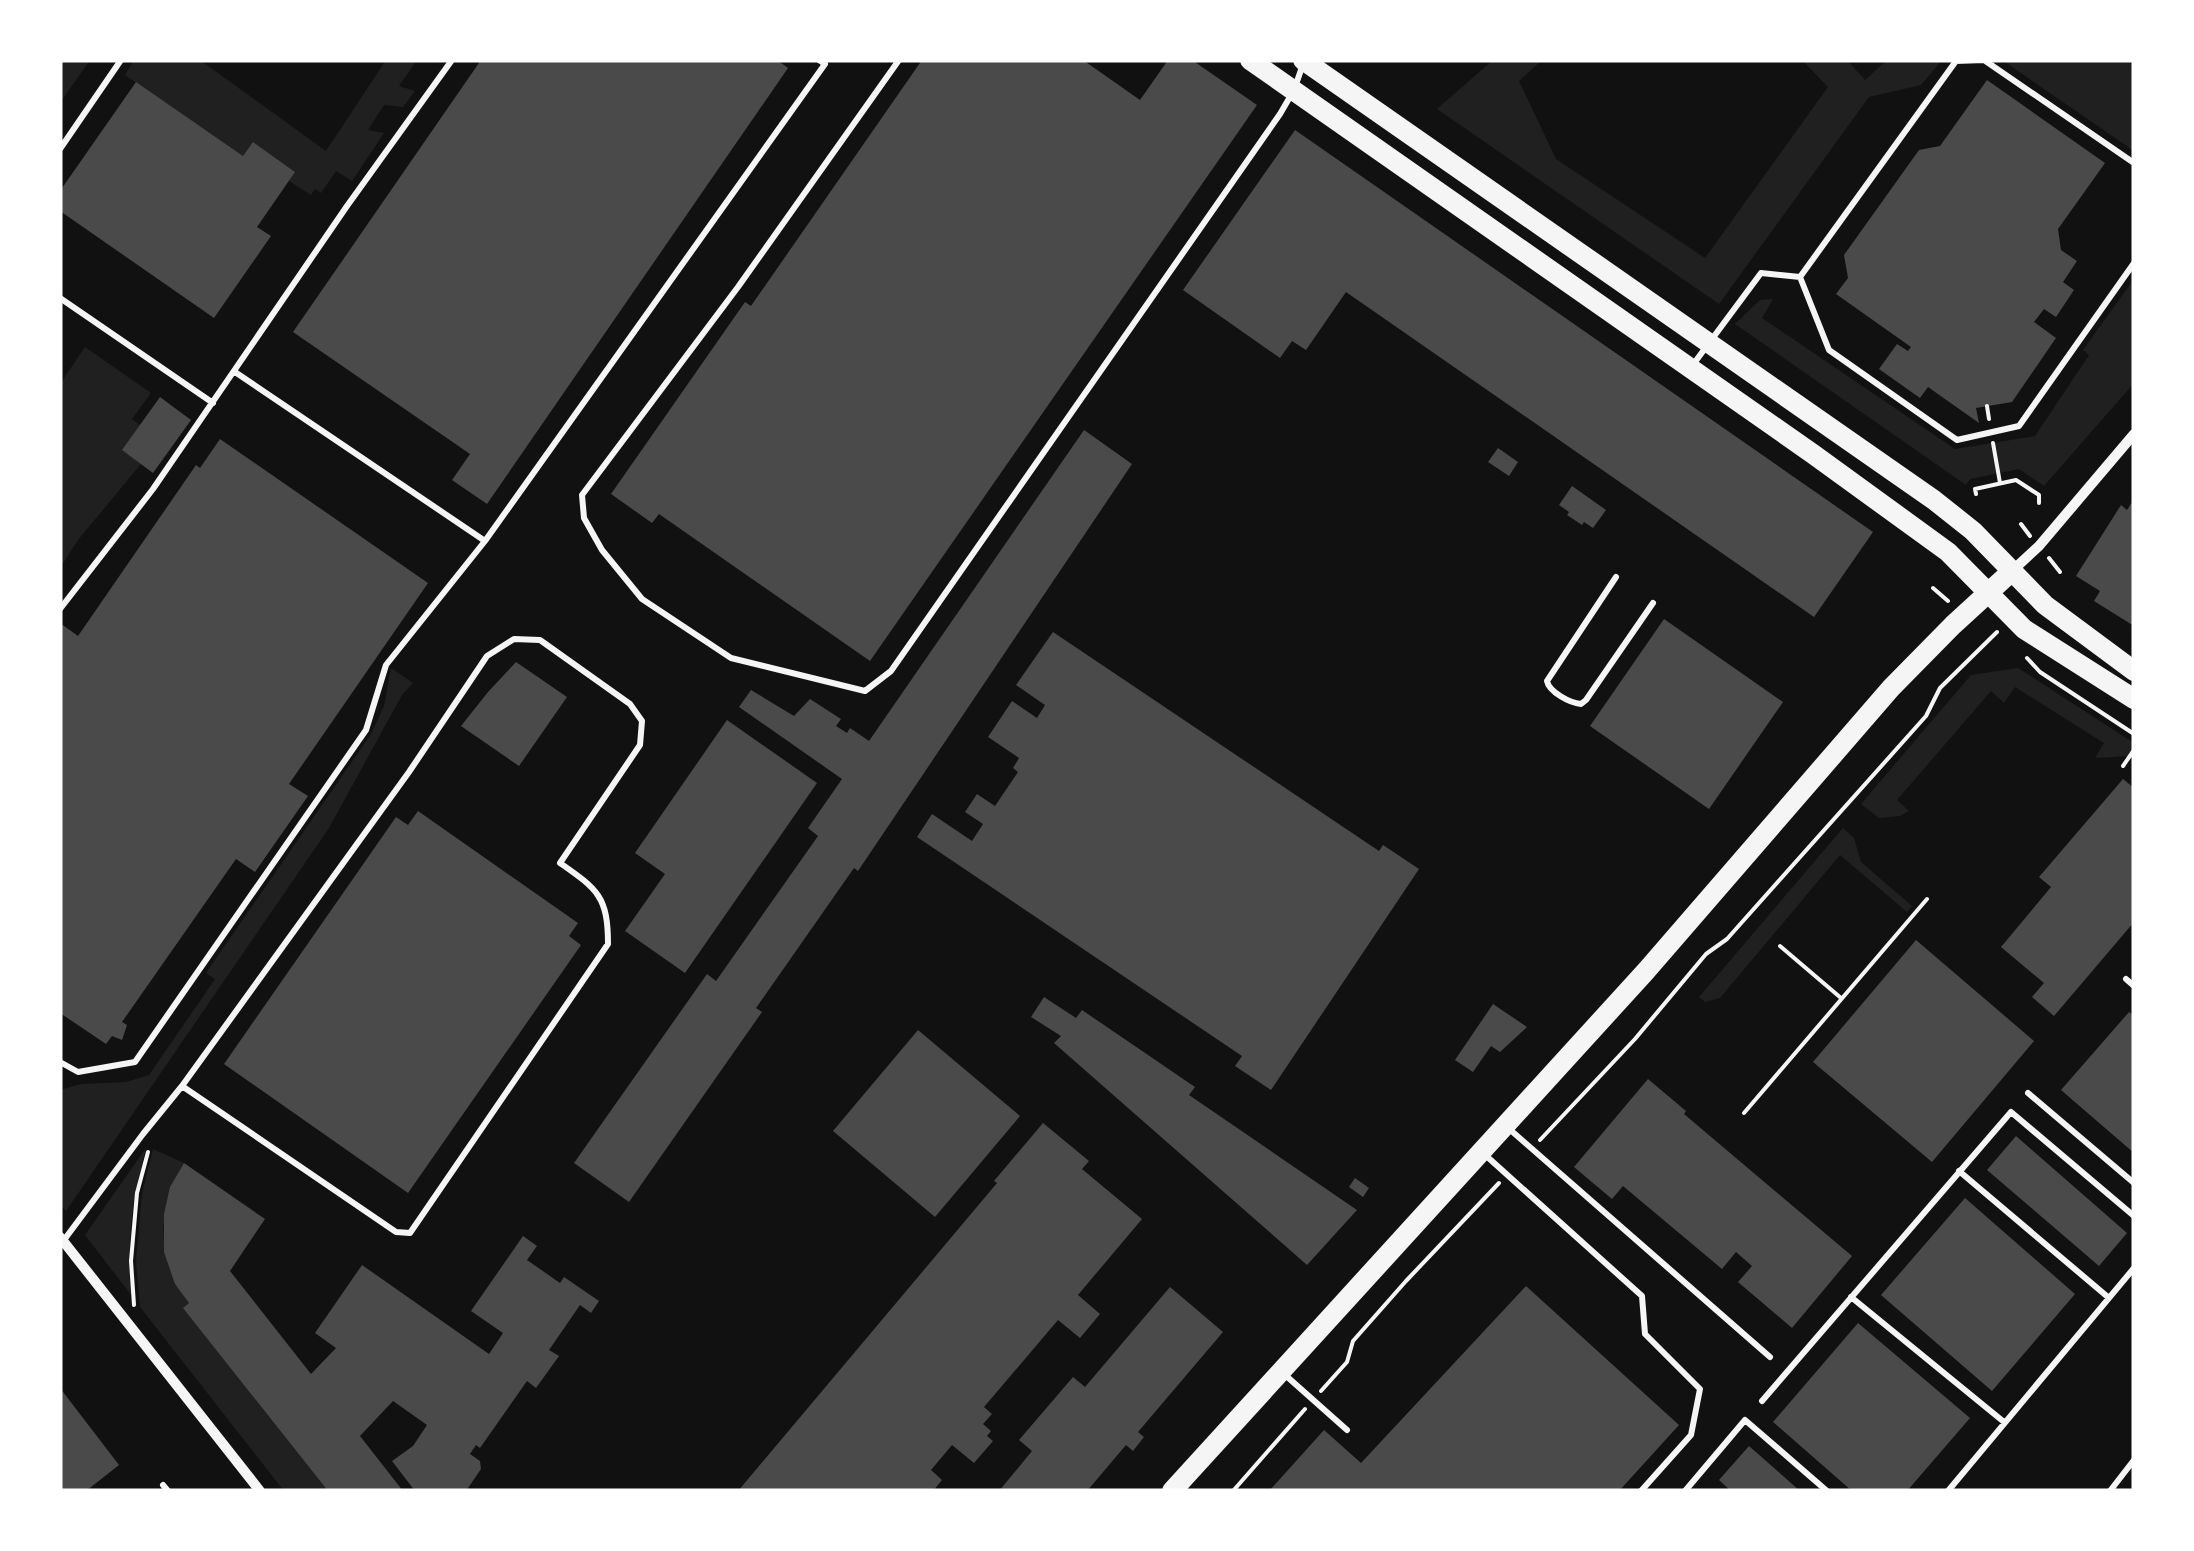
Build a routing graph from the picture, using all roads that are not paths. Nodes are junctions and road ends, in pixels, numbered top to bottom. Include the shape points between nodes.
1 (121, 60) edge
2 (452, 60) edge
3 (819, 60) edge
4 (899, 60) edge
5 (1250, 60) edge
6 (1304, 60) edge
7 (1294, 90) junction
8 (60, 149) edge
9 (2134, 163) edge
10 (2134, 263) edge
11 (1800, 277) junction
12 (60, 298) edge
13 (1708, 344) junction
14 (1691, 368) junction
15 (235, 372) junction
16 (212, 403) junction
17 (2134, 434) edge
18 (485, 541) junction
19 (2012, 571) junction
20 (1616, 577) dead end
21 (1988, 593) junction
22 (1653, 603) dead end
23 (60, 609) edge
24 (2134, 671) edge
25 (2134, 700) edge
26 (2126, 979) dead end
27 (2134, 986) edge
28 (60, 1062) edge
29 (182, 1086) junction
30 (2028, 1093) dead end
31 (1506, 1126) junction
32 (1482, 1152) junction
33 (1960, 1171) junction
34 (2134, 1183) edge
35 (2134, 1216) edge
36 (62, 1239) edge
37 (2134, 1268) edge
38 (1852, 1297) junction
39 (2109, 1298) junction
40 (1770, 1357) dead end
41 (1280, 1371) junction
42 (1762, 1401) dead end
43 (2004, 1422) junction
44 (1347, 1430) dead end
45 (2134, 1460) edge
46 (1690, 1489) edge
47 (260, 1491) edge
48 (1172, 1491) edge
49 (1641, 1491) edge
50 (1826, 1491) edge
51 (1948, 1491) edge
52 (2110, 1491) edge

1 - 8 lane
2 - 15 lane
3 - 18 lane via 825,64
4 - 7 lane via 582,495 584,518 602,550 642,599 731,658 865,691 891,671
5 - 7 main road
6 - 7 lane
6 - 13 main road
7 - 14 main road
9 - 11 lane via 1984,60 1956,61
10 - 11 lane via 2019,426 1956,440 1829,350
11 - 13 lane via 1760,272
12 - 16 lane
13 - 14 lane
13 - 19 main road via 1934,500
14 - 21 main road via 1948,552
15 - 16 lane
15 - 18 lane
16 - 23 lane
17 - 19 street
18 - 28 lane via 386,664 366,730 135,1062 78,1072
19 - 21 main road
19 - 24 main road via 2045,605
20 - 22 lane via 1547,681 1550,689 1582,704
21 - 25 main road via 2024,629
21 - 31 main road via 1891,688
26 - 27 lane
29 - 29 lane via 396,1232 410,1233 608,944 608,914 592,886 560,863 640,744 642,721 630,704 540,640 514,640 487,656
29 - 36 lane
30 - 34 lane
31 - 32 main road
31 - 40 lane
32 - 41 main road
32 - 49 lane via 1642,1296 1645,1334 1700,1390 1691,1435
33 - 35 lane via 2011,1112
33 - 38 lane
33 - 39 lane
36 - 47 street
37 - 39 lane
38 - 42 lane
38 - 43 lane
39 - 43 lane
41 - 44 lane
41 - 48 main road
43 - 51 lane
45 - 52 lane
46 - 50 lane via 1745,1420

